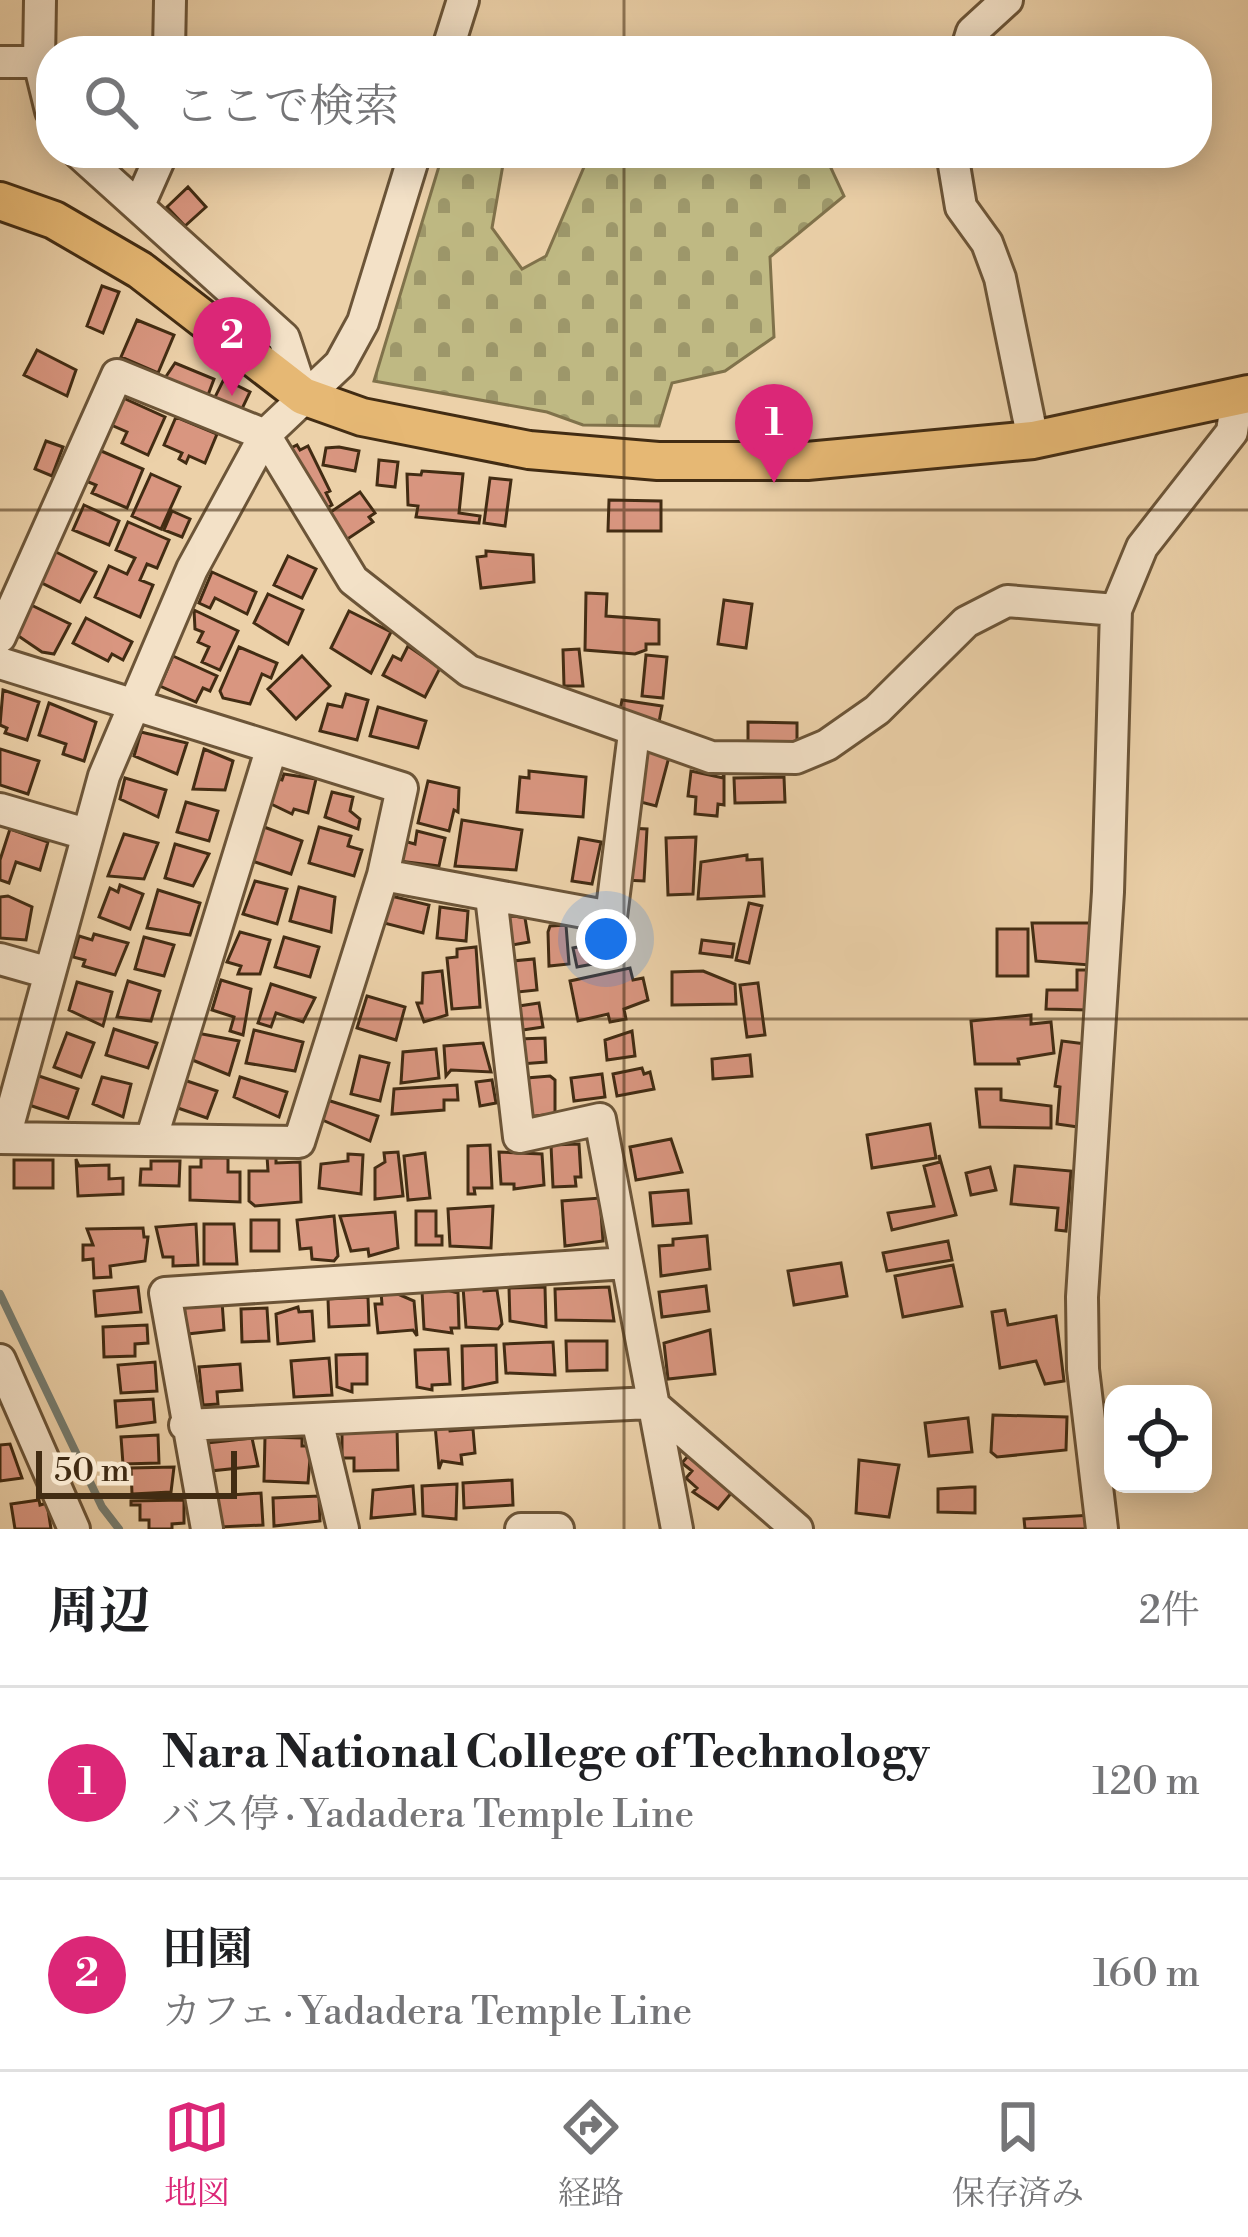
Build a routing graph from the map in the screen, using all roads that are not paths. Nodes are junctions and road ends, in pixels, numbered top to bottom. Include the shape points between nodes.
1 (40, 0) edge
2 (170, 0) edge
3 (463, 0) edge
4 (1007, 0) edge
5 (39, 36) edge
6 (169, 36) edge
7 (452, 36) edge
8 (971, 36) edge
9 (2, 62) edge
10 (36, 62) edge
11 (96, 168) edge
12 (155, 168) edge
13 (410, 168) edge
14 (954, 168) edge
15 (0, 201) edge
16 (139, 205) junction
17 (1243, 395) edge
18 (303, 396) junction
19 (265, 435) junction
20 (1033, 440) junction
21 (1115, 610) junction
22 (0, 637) edge
23 (0, 663) edge
24 (134, 706) junction
25 (634, 733) junction
26 (271, 750) junction
27 (0, 809) edge
28 (86, 834) junction
29 (382, 874) junction
30 (491, 896) junction
31 (0, 959) edge
32 (46, 972) junction
33 (3, 1138) edge
34 (151, 1140) junction
35 (627, 1263) junction
36 (0, 1360) edge
37 (651, 1403) junction
38 (317, 1420) junction
39 (185, 1425) junction
40 (15, 1428) edge
41 (74, 1529) edge
42 (207, 1529) edge
43 (343, 1529) edge
44 (521, 1529) edge
45 (558, 1529) edge
46 (677, 1529) edge
47 (797, 1529) edge
48 (1102, 1529) edge

1 - 5 street
2 - 6 street
3 - 7 street
4 - 8 street
9 - 10 street
11 - 16 street
12 - 16 street
13 - 18 street via 363,322 340,364
14 - 20 street via 961,207 1000,278
15 - 18 main road via 54,220 140,270
16 - 18 street via 284,338
17 - 20 main road
17 - 21 street via 1232,432 1142,548
18 - 19 street
18 - 20 main road via 362,417 529,451 658,461 807,461
19 - 22 street via 117,375
19 - 24 street via 192,569
19 - 25 street via 353,580 469,671
21 - 25 street via 1006,601 966,622 877,710 796,758 711,757
21 - 48 street via 1108,892 1082,1297
23 - 24 street
24 - 26 street
24 - 28 street
25 - 30 street via 611,917
26 - 29 street via 402,788
26 - 34 street
27 - 28 street
28 - 32 street
29 - 30 street
29 - 34 street via 299,1142
30 - 35 street via 519,1137 600,1119
31 - 32 street
32 - 33 street
33 - 34 street
35 - 37 street
35 - 39 street via 165,1293
36 - 40 street
37 - 38 street
37 - 46 street
37 - 47 street
38 - 39 street
38 - 43 street
39 - 42 street
40 - 41 street
44 - 45 street

